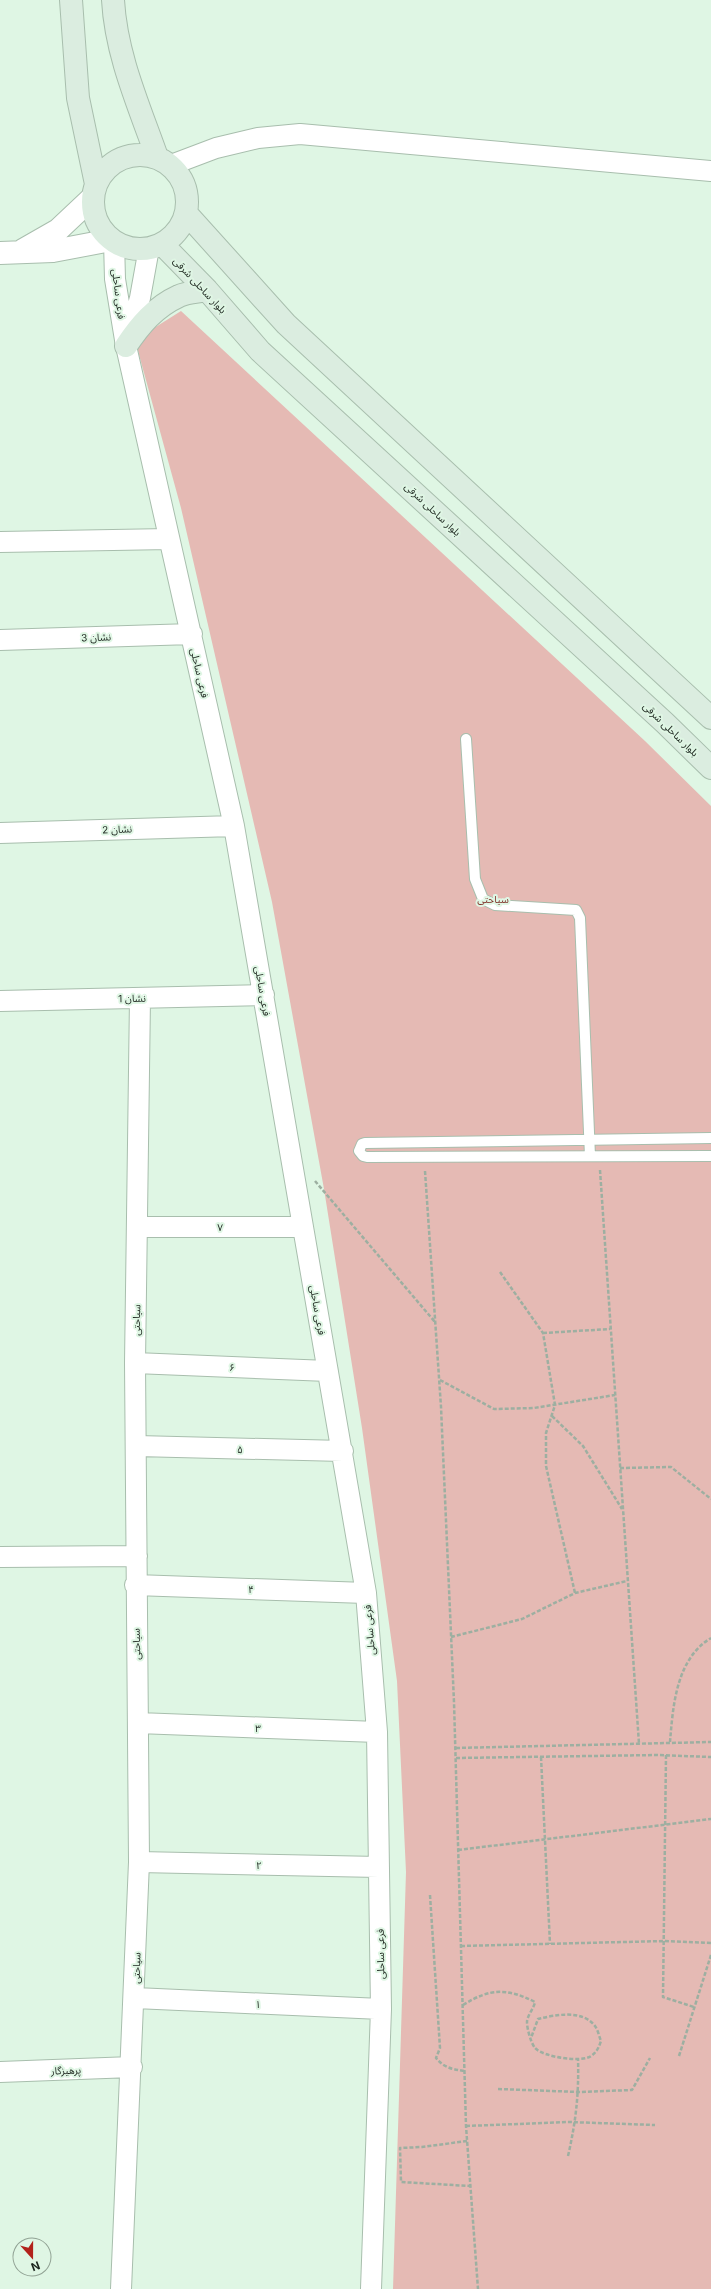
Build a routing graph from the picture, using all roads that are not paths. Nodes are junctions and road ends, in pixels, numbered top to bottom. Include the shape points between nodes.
1 (71, 0) edge
2 (113, 0) edge
3 (164, 161) junction
4 (711, 171) edge
5 (94, 191) junction
6 (186, 213) junction
7 (112, 241) junction
8 (156, 246) junction
9 (9, 253) edge
10 (207, 290) junction
11 (126, 346) junction
12 (169, 540) junction
13 (0, 542) edge
14 (192, 634) junction
15 (0, 640) edge
16 (711, 718) edge
17 (466, 739) dead end
18 (711, 768) edge
19 (234, 826) junction
20 (0, 833) edge
21 (264, 995) junction
22 (140, 998) junction
23 (0, 1001) edge
24 (711, 1138) edge
25 (590, 1140) junction
26 (594, 1156) junction
27 (711, 1156) edge
28 (137, 1227) junction
29 (303, 1227) junction
30 (135, 1363) junction
31 (328, 1371) junction
32 (137, 1446) junction
33 (343, 1451) junction
34 (137, 1556) junction
35 (0, 1557) edge
36 (135, 1585) junction
37 (366, 1593) junction
38 (138, 1723) junction
39 (377, 1732) junction
40 (139, 1862) junction
41 (379, 1867) junction
42 (135, 1998) junction
43 (380, 2009) junction
44 (132, 2067) junction
45 (0, 2072) edge
46 (122, 2289) edge
47 (371, 2289) edge

1 - 5 main road via 78,98
2 - 3 main road via 115,29 122,57
3 - 4 street via 258,138 300,134
3 - 5 main road via 142,154 127,156 114,162 103,172
3 - 6 main road via 182,179 187,195
5 - 7 main road via 94,214 100,228
5 - 9 street via 58,230
6 - 8 main road via 177,231
6 - 16 main road via 286,324
7 - 8 main road via 131,248
7 - 9 street via 53,251
7 - 11 street, فرعی ساحلی via 115,279
8 - 10 main road, بلوار ساحلی شرقی
8 - 11 street, فرعی ساحلی
10 - 11 main road via 180,295 161,307 142,323
10 - 18 main road, بلوار ساحلی شرقی via 260,351 666,723
11 - 12 street, فرعی ساحلی
12 - 13 street
12 - 14 street, فرعی ساحلی
14 - 15 street, نشان 3
14 - 19 street, فرعی ساحلی
17 - 25 lane via 475,879 483,899 494,905 576,910 580,918
19 - 20 street, نشان 2
19 - 21 street, فرعی ساحلی
21 - 22 street, نشان 1
21 - 29 street, فرعی ساحلی
22 - 23 street, نشان 1
22 - 28 street, سیاحتی
24 - 25 lane
25 - 26 lane
25 - 26 lane via 365,1143 359,1150 360,1154 367,1157
26 - 27 lane
28 - 29 street, ۷
28 - 30 street, سیاحتی
29 - 31 street, فرعی ساحلی
30 - 31 street, ۶
30 - 32 street, سیاحتی
31 - 33 street, فرعی ساحلی
32 - 33 street, ۵
32 - 34 street, سیاحتی
33 - 37 street, فرعی ساحلی
34 - 35 street
34 - 36 street, سیاحتی
36 - 37 street, ۴
36 - 38 street, سیاحتی
37 - 39 street, فرعی ساحلی
38 - 39 street, ۳
38 - 40 street, سیاحتی
39 - 41 street, فرعی ساحلی
40 - 41 street, ۲
40 - 42 street, سیاحتی
41 - 43 street, فرعی ساحلی
42 - 43 street, ۱
42 - 44 street, سیاحتی
43 - 47 street, فرعی ساحلی
44 - 45 street, پرهیزگار
44 - 46 street, سیاحتی

